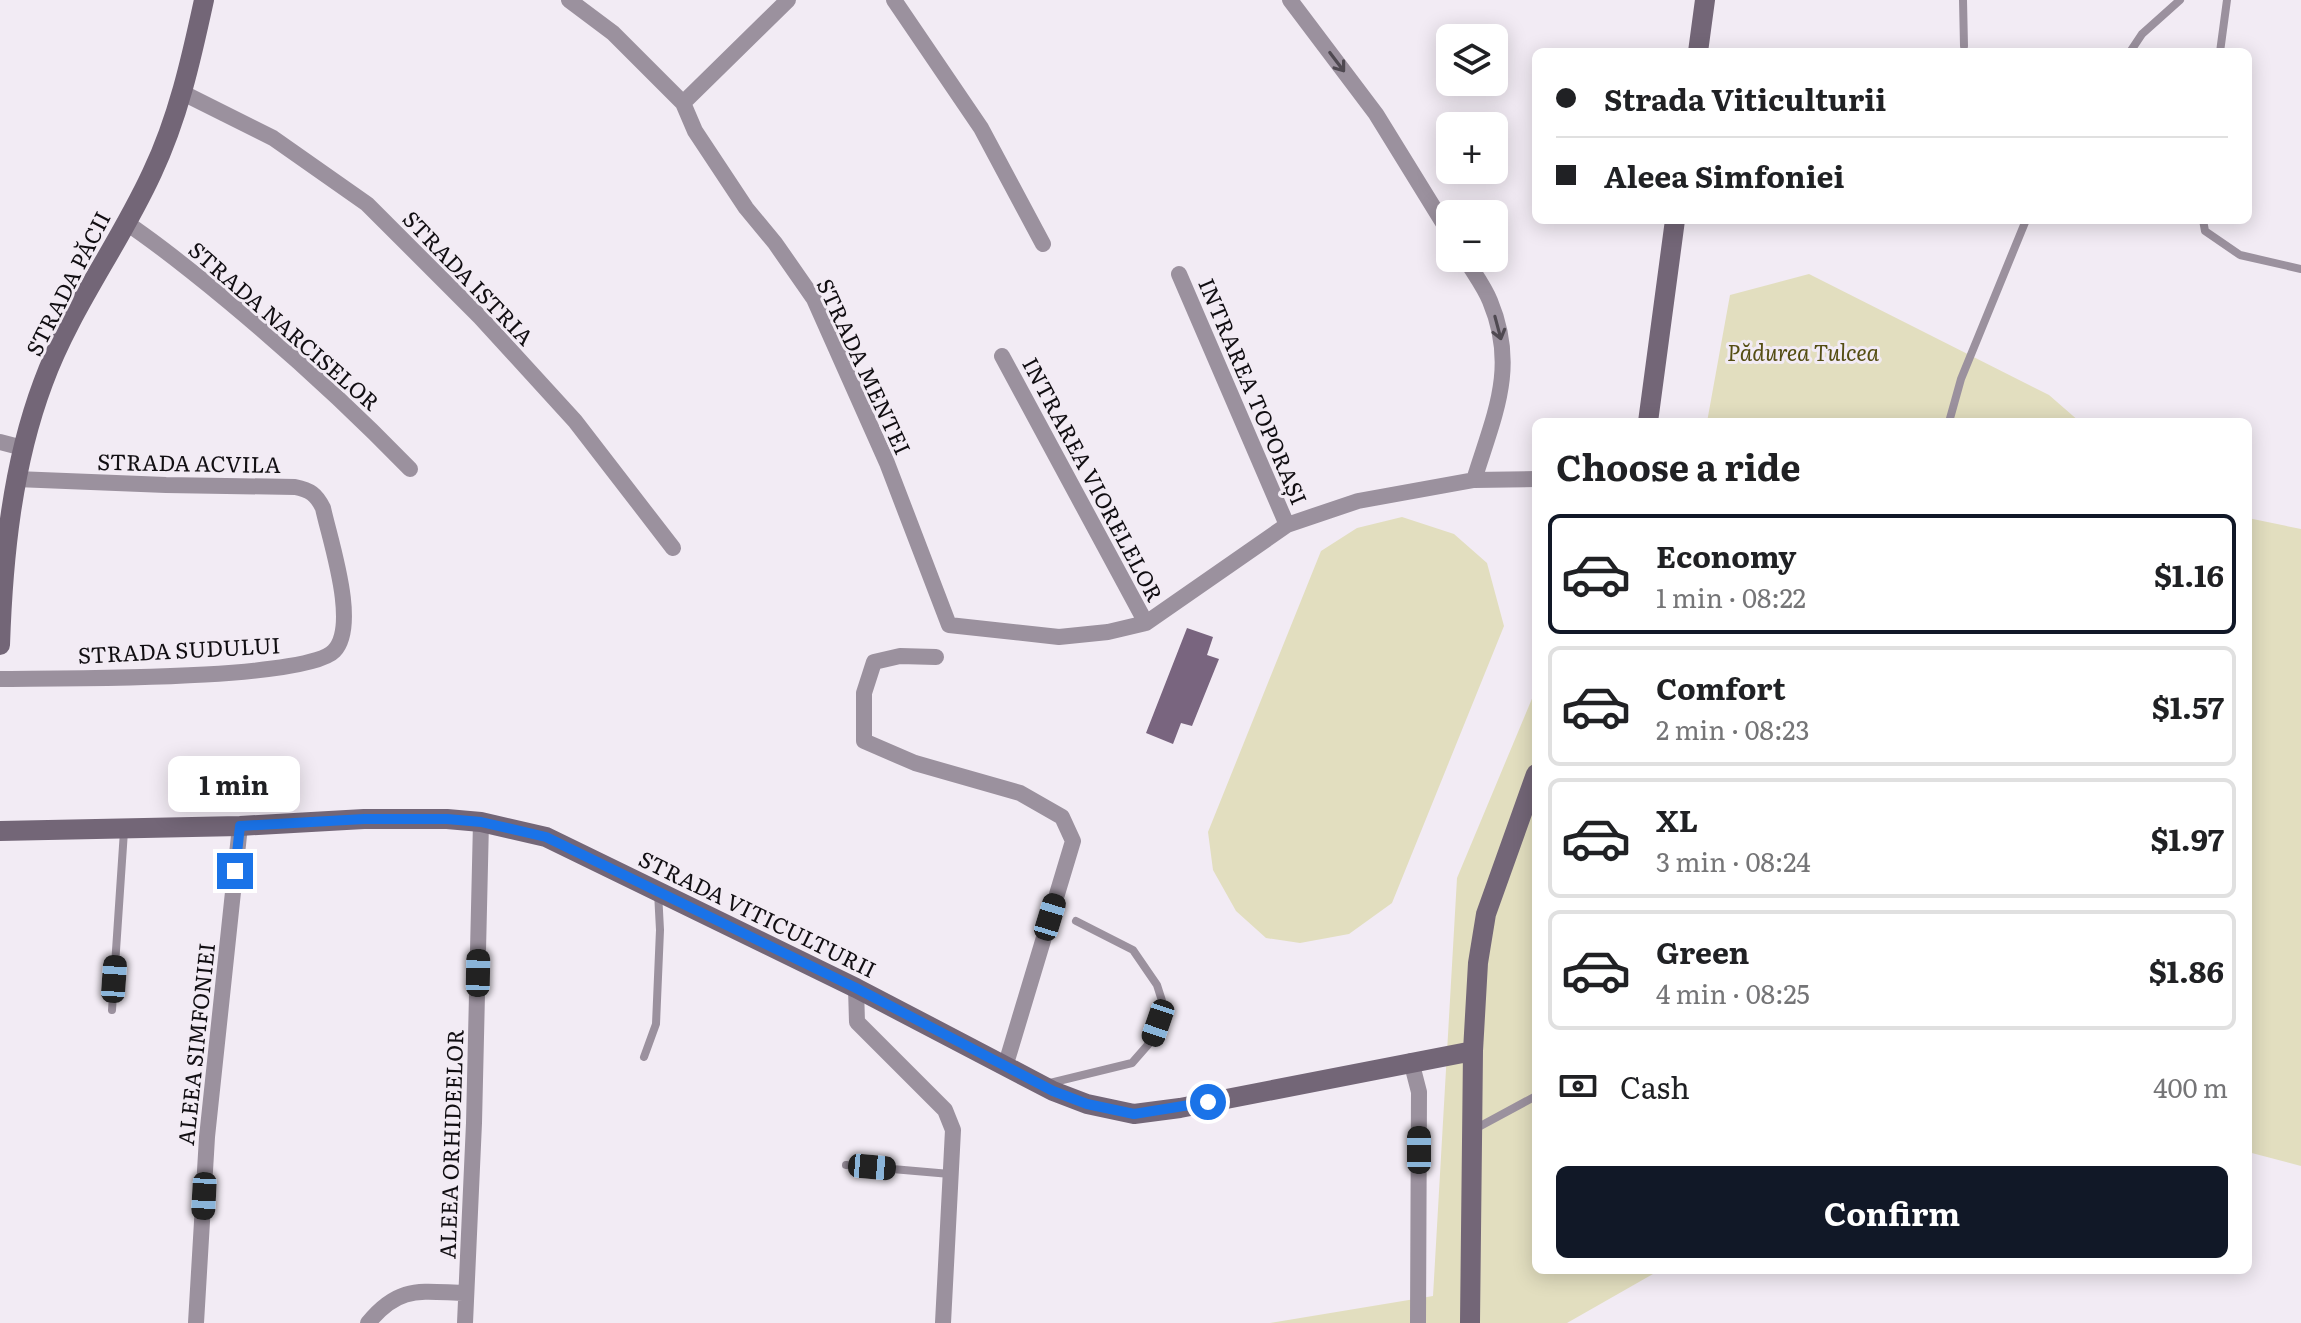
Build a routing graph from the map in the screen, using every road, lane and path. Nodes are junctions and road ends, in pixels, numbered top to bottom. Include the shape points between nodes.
1 (204, 0) edge
2 (569, 0) edge
3 (894, 0) edge
4 (1290, 0) edge
5 (1705, 0) edge
6 (1963, 0) edge
7 (2180, 0) edge
8 (2227, 0) edge
9 (780, 2) edge
10 (1964, 46) dead end
11 (1699, 48) edge
12 (2133, 48) edge
13 (2221, 48) edge
14 (183, 93) junction
15 (683, 103) junction
16 (1436, 211) edge
17 (125, 222) junction
18 (1674, 224) edge
19 (2024, 224) edge
20 (2204, 224) edge
21 (1043, 244) dead end
22 (2301, 269) edge
23 (1473, 272) edge
24 (1179, 274) dead end
25 (1002, 356) dead end
26 (1649, 418) edge
27 (1950, 418) edge
28 (0, 442) edge
29 (23, 448) junction
30 (410, 469) dead end
31 (16, 479) junction
32 (1532, 479) edge
33 (1474, 480) junction
34 (1287, 525) junction
35 (673, 548) dead end
36 (1146, 623) junction
37 (344, 629) joint
38 (0, 645) edge
39 (936, 657) dead end
40 (0, 679) edge
41 (1532, 785) edge
42 (481, 822) junction
43 (240, 826) junction
44 (125, 829) junction
45 (0, 831) edge
46 (658, 890) junction
47 (1076, 921) dead end
48 (856, 988) junction
49 (112, 1010) dead end
50 (1473, 1051) junction
51 (644, 1057) dead end
52 (1411, 1061) junction
53 (1005, 1067) junction
54 (1041, 1085) junction
55 (1532, 1098) edge
56 (1472, 1130) junction
57 (846, 1165) dead end
58 (950, 1174) junction
59 (466, 1293) junction
60 (197, 1319) edge
61 (368, 1323) edge
62 (465, 1323) edge
63 (943, 1323) edge
64 (1418, 1323) edge
65 (1470, 1323) edge

1 - 14 main road, STRADA PĂCII
2 - 15 street, STRADA MENTEI via 613,33
3 - 21 street via 981,128
4 -> 16 street via 1376,114
5 - 11 main road
6 - 10 lane
7 - 12 lane
8 - 13 lane
9 - 15 street
14 - 17 main road, STRADA PĂCII via 151,176
14 - 35 street, STRADA ISTRIA via 273,138 367,204 575,421
15 - 36 street, STRADA MENTEI via 695,131 746,208 814,299 887,463 949,625 1059,637
17 - 29 main road, STRADA PĂCII via 55,352
17 - 30 street, STRADA NARCISELOR via 157,242 279,343
18 - 26 main road
19 - 27 lane
20 - 22 lane via 2205,231 2240,255
23 -> 33 street via 1502,334 1503,360 1503,385
24 - 34 street, INTRAREA TOPORAȘI
25 - 36 street, INTRAREA VIORELELOR
28 - 29 street
29 - 31 main road, STRADA PĂCII
31 - 37 street, STRADA ACVILA via 308,490 323,508 345,611
31 - 38 main road, STRADA PĂCII
32 - 33 street
33 - 34 street via 1358,501
34 - 36 street
37 - 40 street, STRADA SUDULUI via 334,651 279,668
39 - 53 street via 874,662 864,693 864,741 915,763 1020,793 1062,817 1073,841
41 - 50 main road via 1486,914
42 - 43 main road, STRADA VITICULTURII via 364,819
42 - 46 main road, STRADA VITICULTURII via 546,837
42 - 59 street, ALEEA ORHIDEELOR
43 - 44 main road, STRADA VITICULTURII
43 - 60 street, ALEEA SIMFONIEI via 207,1137
44 - 45 main road, STRADA VITICULTURII
44 - 49 lane
46 - 48 main road, STRADA VITICULTURII
46 - 51 lane via 656,1024
47 - 54 lane via 1133,950 1157,985 1164,1007 1153,1039 1132,1063
48 - 53 main road, STRADA VITICULTURII
48 - 58 street via 857,1022 945,1110 953,1130
50 - 52 main road, STRADA VITICULTURII
50 - 56 main road
52 - 54 main road, STRADA VITICULTURII via 1134,1114 1087,1104
52 - 64 street via 1419,1092
53 - 54 main road, STRADA VITICULTURII
55 - 56 lane
56 - 65 main road
57 - 58 lane
58 - 63 street
59 - 61 street via 403,1293
59 - 62 street, ALEEA ORHIDEELOR

